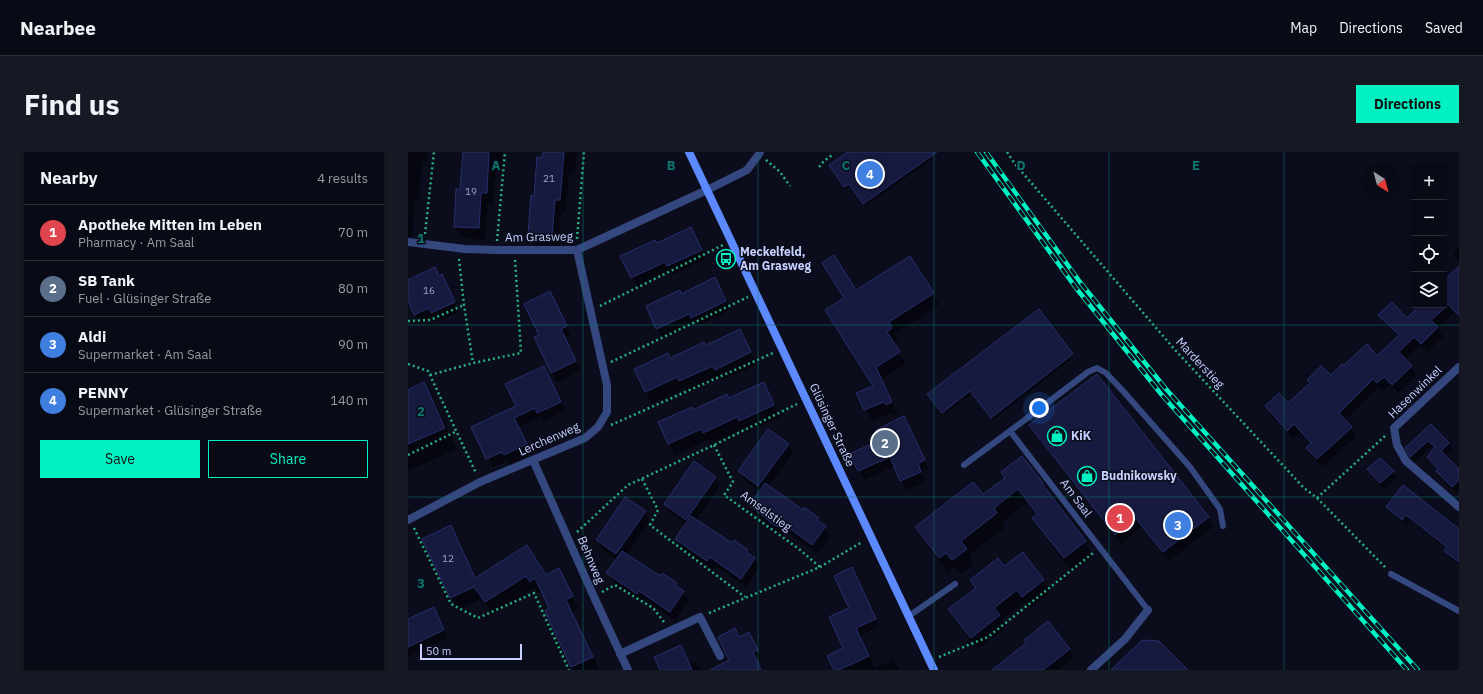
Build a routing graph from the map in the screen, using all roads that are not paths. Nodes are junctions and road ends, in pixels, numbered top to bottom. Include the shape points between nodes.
1 (689, 152) edge
2 (760, 153) edge
3 (707, 190) junction
4 (408, 242) edge
5 (576, 250) junction
6 (1459, 367) edge
7 (1010, 431) junction
8 (533, 460) junction
9 (964, 465) dead end
10 (1459, 507) edge
11 (409, 519) edge
12 (1223, 526) dead end
13 (1392, 574) road end
14 (955, 584) dead end
15 (1148, 610) joint
16 (1459, 611) edge
17 (909, 616) junction
18 (620, 654) junction
19 (720, 656) dead end
20 (628, 670) edge
21 (934, 670) edge
22 (1091, 670) edge

1 - 3 main road, Glüsinger Straße
2 - 3 street via 747,170
3 - 5 street, Am Grasweg
3 - 17 main road, Glüsinger Straße
4 - 5 street, Am Grasweg via 465,249
5 - 8 street, Lerchenweg via 604,366 607,412 598,427 585,438
6 - 10 street, Hasenwinkel via 1394,428 1397,445 1406,461
7 - 9 lane
7 - 12 lane via 1088,372 1097,368 1106,373 1154,424 1190,467 1220,508
7 - 15 lane, Am Saal
8 - 11 street, Lerchenweg via 480,482
8 - 18 street, Behnweg
13 - 16 lane
14 - 17 lane
15 - 22 street, Am Saal via 1125,640
17 - 21 main road, Glüsinger Straße
18 - 19 street via 700,617
18 - 20 street, Behnweg

